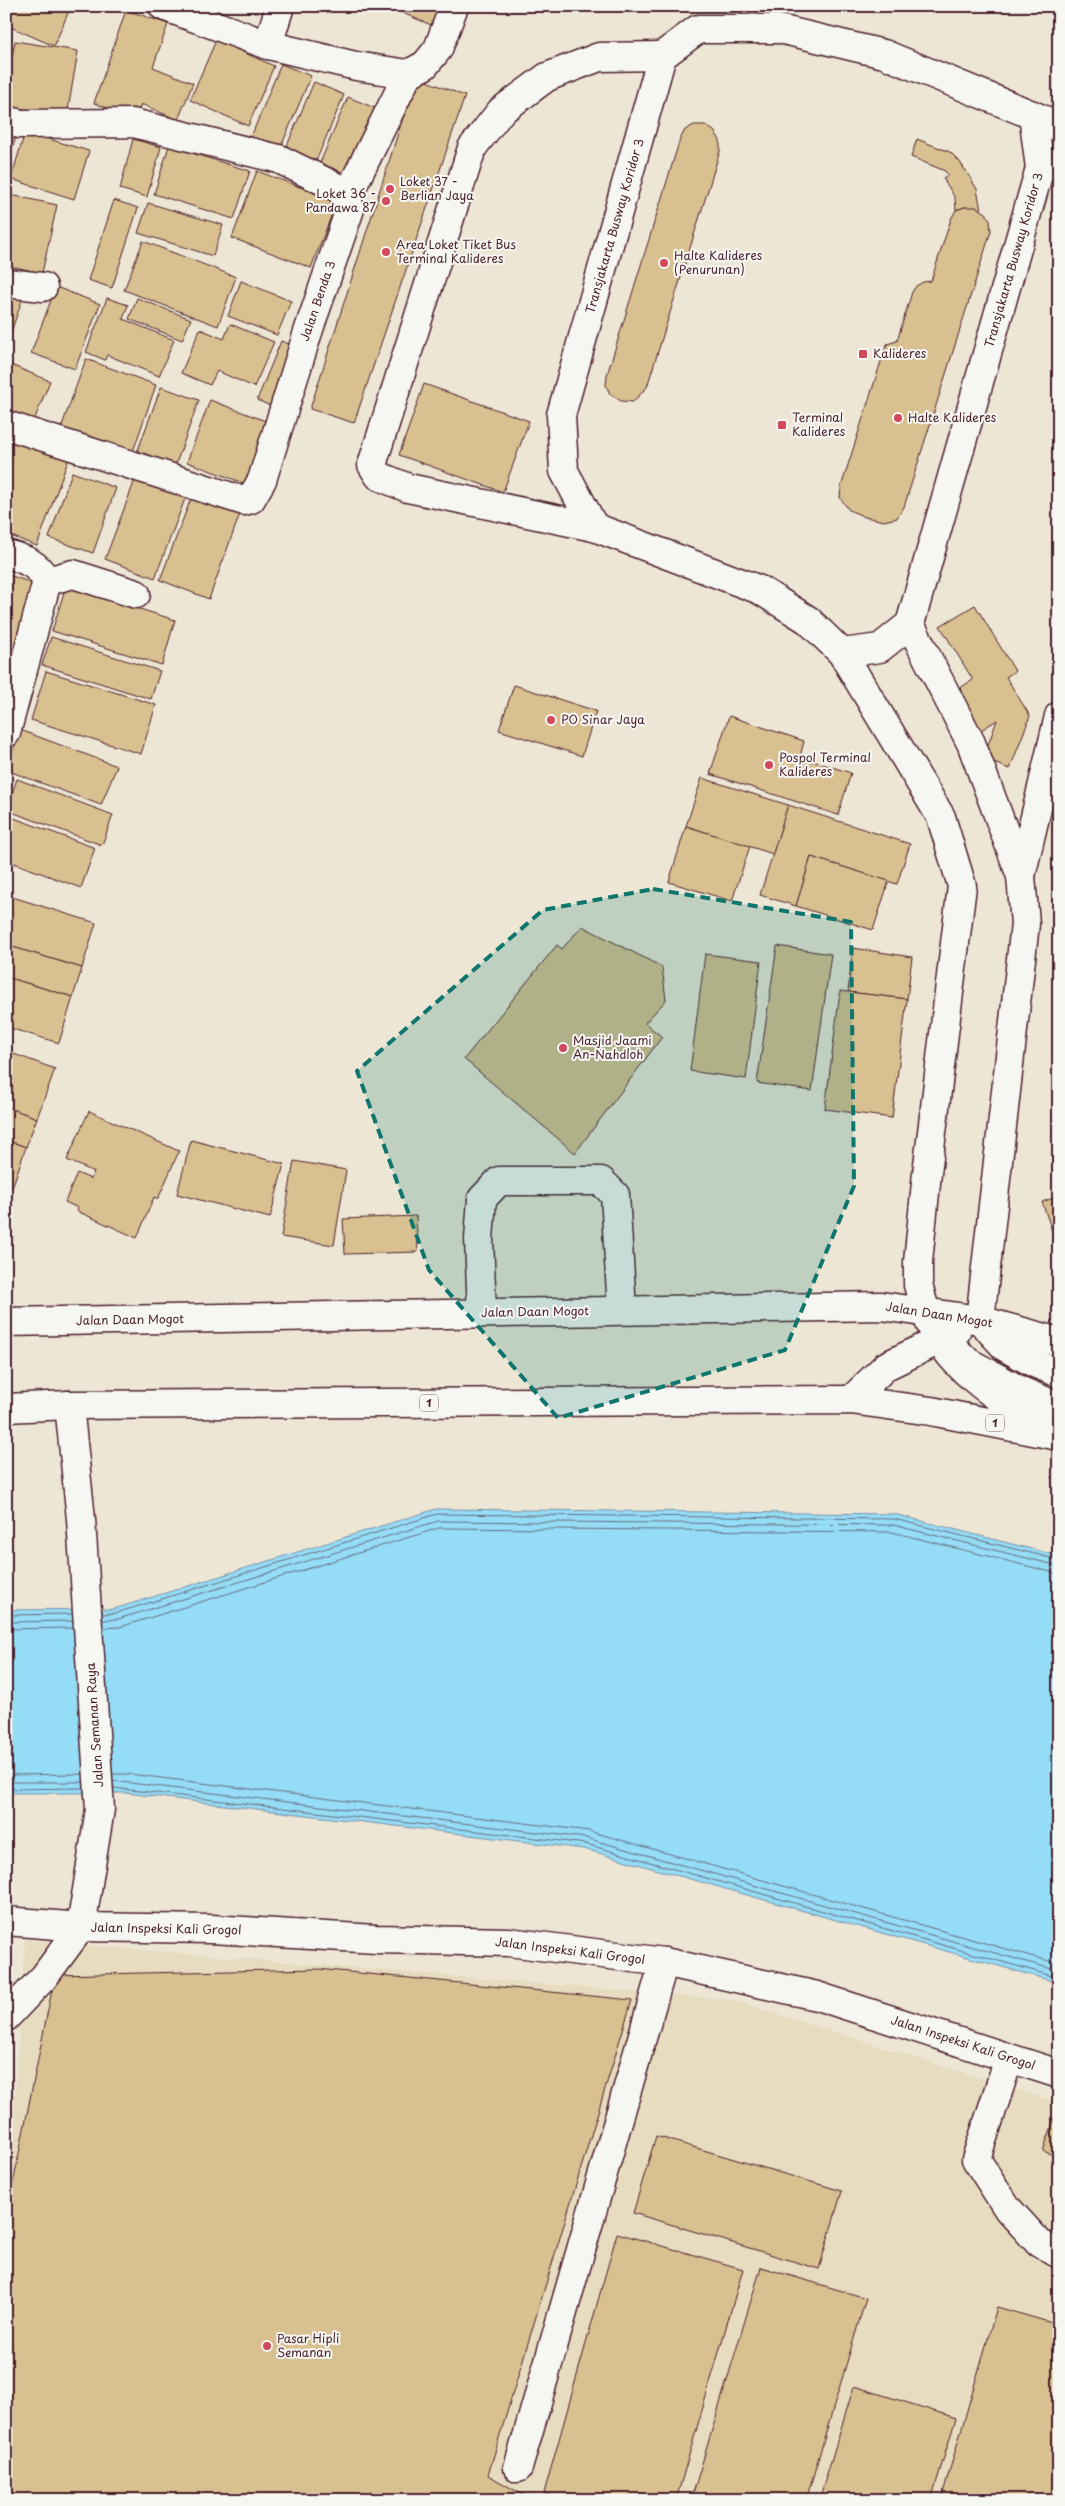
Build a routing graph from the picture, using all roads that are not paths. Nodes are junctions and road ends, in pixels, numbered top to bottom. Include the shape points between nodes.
1 (163, 6) edge
2 (280, 6) edge
3 (454, 6) edge
4 (703, 18) edge
5 (268, 45) junction
6 (662, 56) junction
7 (408, 74) junction
8 (1033, 115) junction
9 (6, 120) edge
10 (1059, 126) edge
11 (347, 197) junction
12 (6, 283) edge
13 (43, 287) dead end
14 (6, 425) edge
15 (594, 527) junction
16 (6, 554) edge
17 (47, 581) junction
18 (136, 594) dead end
19 (910, 624) junction
20 (842, 653) junction
21 (1059, 716) edge
22 (6, 733) edge
23 (1021, 876) junction
24 (622, 1310) junction
25 (926, 1313) junction
26 (482, 1314) junction
27 (980, 1320) junction
28 (6, 1322) edge
29 (942, 1340) junction
30 (1059, 1342) edge
31 (1059, 1373) edge
32 (851, 1400) junction
33 (69, 1405) junction
34 (1059, 1407) edge
35 (6, 1408) edge
36 (1057, 1435) edge
37 (6, 1921) edge
38 (81, 1927) junction
39 (664, 1962) junction
40 (6, 2017) edge
41 (1008, 2058) junction
42 (1059, 2074) edge
43 (1059, 2254) edge
44 (518, 2468) dead end

1 - 5 main road
2 - 5 main road
3 - 7 main road via 438,49 425,65
4 - 6 main road
4 - 8 main road via 779,29 884,54
5 - 7 main road via 356,66
6 - 15 main road, Transjakarta Busway Koridor 3 via 561,415 564,471
6 - 15 main road via 599,57 547,77 501,111 472,148 372,466 379,476 408,488
7 - 11 main road
8 - 10 main road
8 - 19 main road, Transjakarta Busway Koridor 3 via 1040,168
9 - 11 main road via 20,124 133,123 279,159 338,188
11 - 14 main road, Jalan Benda 3 via 350,209 262,480 251,499 244,501
12 - 13 main road
15 - 20 main road via 760,590 808,620
16 - 17 main road via 31,561
17 - 18 main road via 73,574
17 - 22 main road
19 - 20 main road via 880,648
19 - 23 main road via 971,743
20 - 25 main road via 941,817 962,886 918,1262 918,1285
21 - 23 main road
23 - 27 main road via 1025,924
24 - 25 main road, Jalan Daan Mogot via 881,1306
24 - 26 main road, Jalan Daan Mogot
24 - 26 main road via 615,1195 601,1181 499,1182 482,1199 479,1239
25 - 27 main road, Jalan Daan Mogot
25 - 29 main road
26 - 28 main road, Jalan Daan Mogot
27 - 29 main road
27 - 30 main road, Jalan Daan Mogot
27 - 31 main road via 1005,1347
29 - 32 main road via 886,1366
29 - 34 main road via 968,1362 993,1377
29 - 36 main road via 957,1364 1010,1406
32 - 33 main road, 1
32 - 36 main road, 1 via 931,1411
33 - 35 main road, 1
33 - 38 main road, Jalan Semanan Raya via 81,1519 100,1809
37 - 38 main road, Jalan Inspeksi Kali Grogol
38 - 39 main road, Jalan Inspeksi Kali Grogol via 212,1929 376,1939 509,1942
38 - 40 main road, Jalan Semanan Raya via 44,1977
39 - 41 main road, Jalan Inspeksi Kali Grogol via 817,1996
39 - 44 main road
41 - 42 main road, Jalan Inspeksi Kali Grogol
41 - 43 main road via 976,2159 1008,2210 1039,2243

